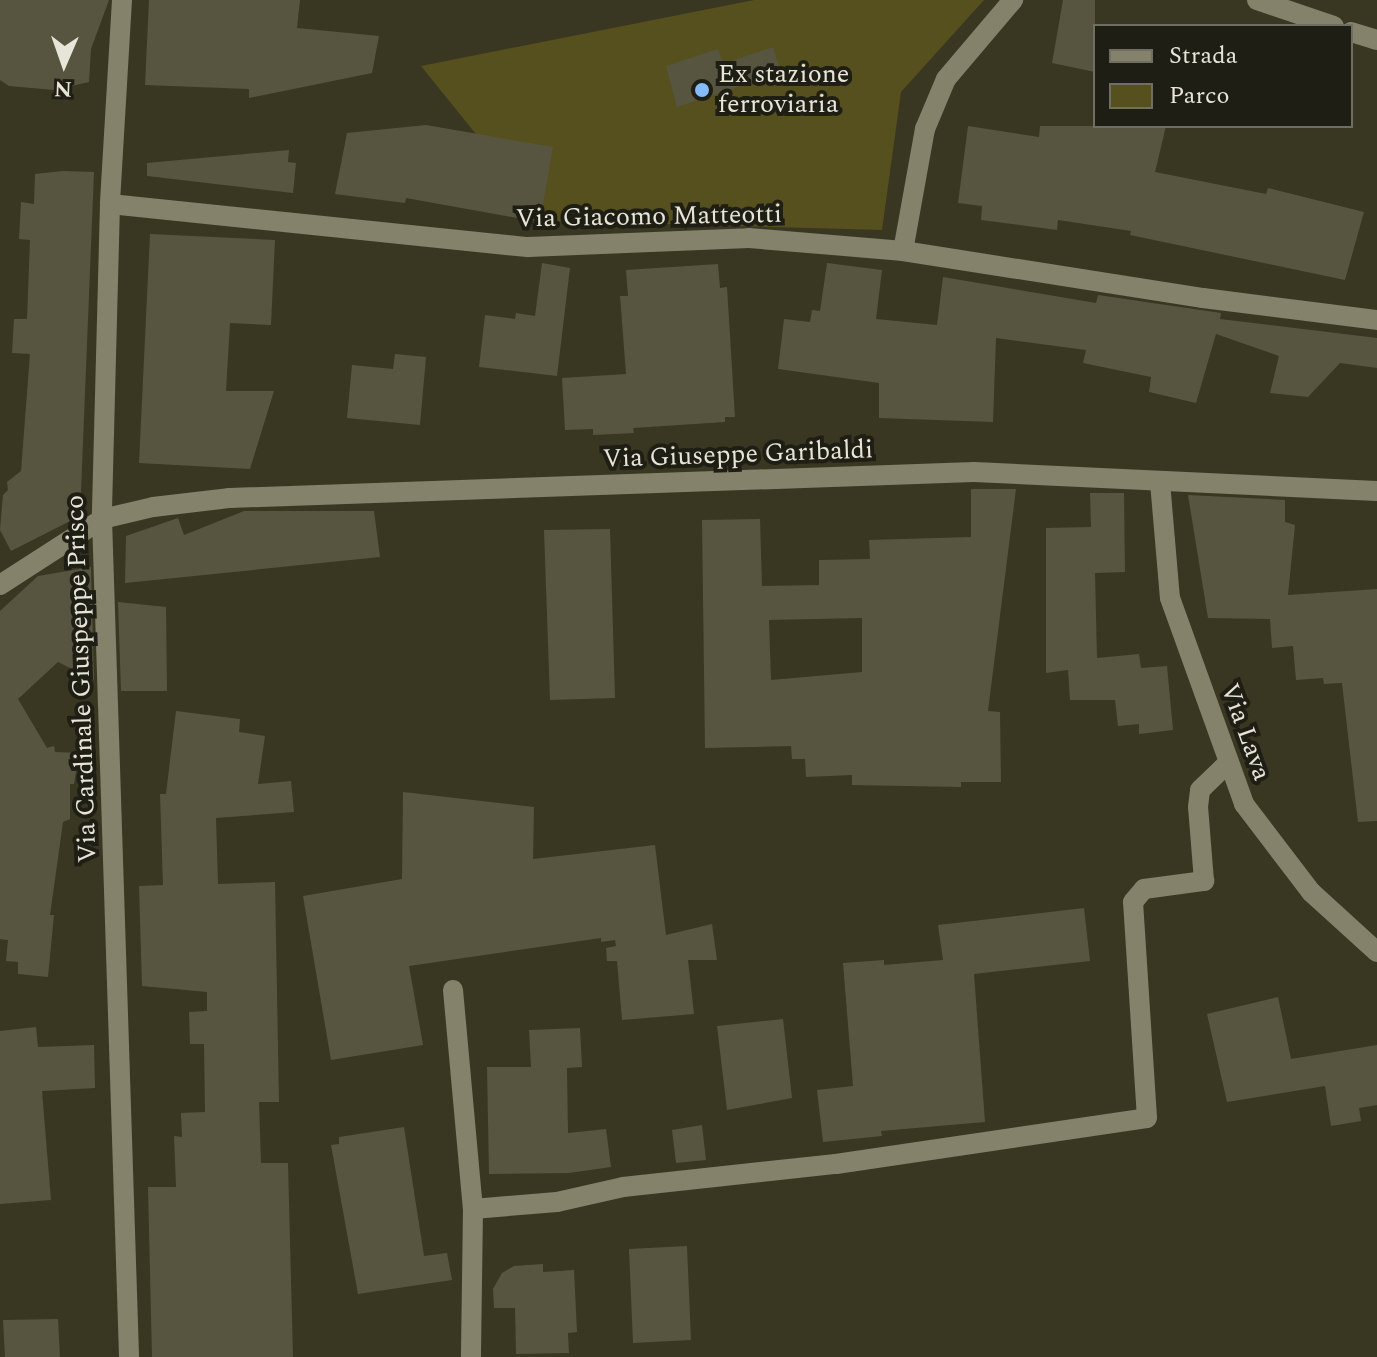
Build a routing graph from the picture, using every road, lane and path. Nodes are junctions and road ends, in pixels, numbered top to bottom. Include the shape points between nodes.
1 (122, 0) edge
2 (1013, 0) edge
3 (1257, 0) edge
4 (1328, 24) edge
5 (1353, 33) edge
6 (1377, 40) edge
7 (110, 204) junction
8 (903, 251) junction
9 (1377, 320) edge
10 (1160, 482) junction
11 (1377, 491) edge
12 (102, 519) junction
13 (0, 585) edge
14 (1227, 764) junction
15 (1377, 952) edge
16 (453, 990) dead end
17 (473, 1209) junction
18 (129, 1357) edge
19 (471, 1357) edge

1 - 7 street, Via Cardinale Giuspeppe Prisco
2 - 8 street via 946,79 925,129
3 - 4 street
5 - 6 street
7 - 8 street, Via Giacomo Matteotti via 528,247 749,238
7 - 12 street, Via Cardinale Giuspeppe Prisco
8 - 9 street, Via Giacomo Matteotti
10 - 11 street, Via Giuseppe Garibaldi
10 - 12 street, Via Giuseppe Garibaldi via 974,472 245,497 153,507
10 - 14 street, Via Lava via 1170,598
12 - 13 street, Via Giuseppe Garibaldi
12 - 18 street, Via Cardinale Giuspeppe Prisco
14 - 15 street, Via Lava via 1244,804 1311,892
14 - 17 street via 1200,790 1204,881 1144,889 1133,902 1147,1118 836,1164 623,1187 557,1202
16 - 17 street
17 - 19 street

